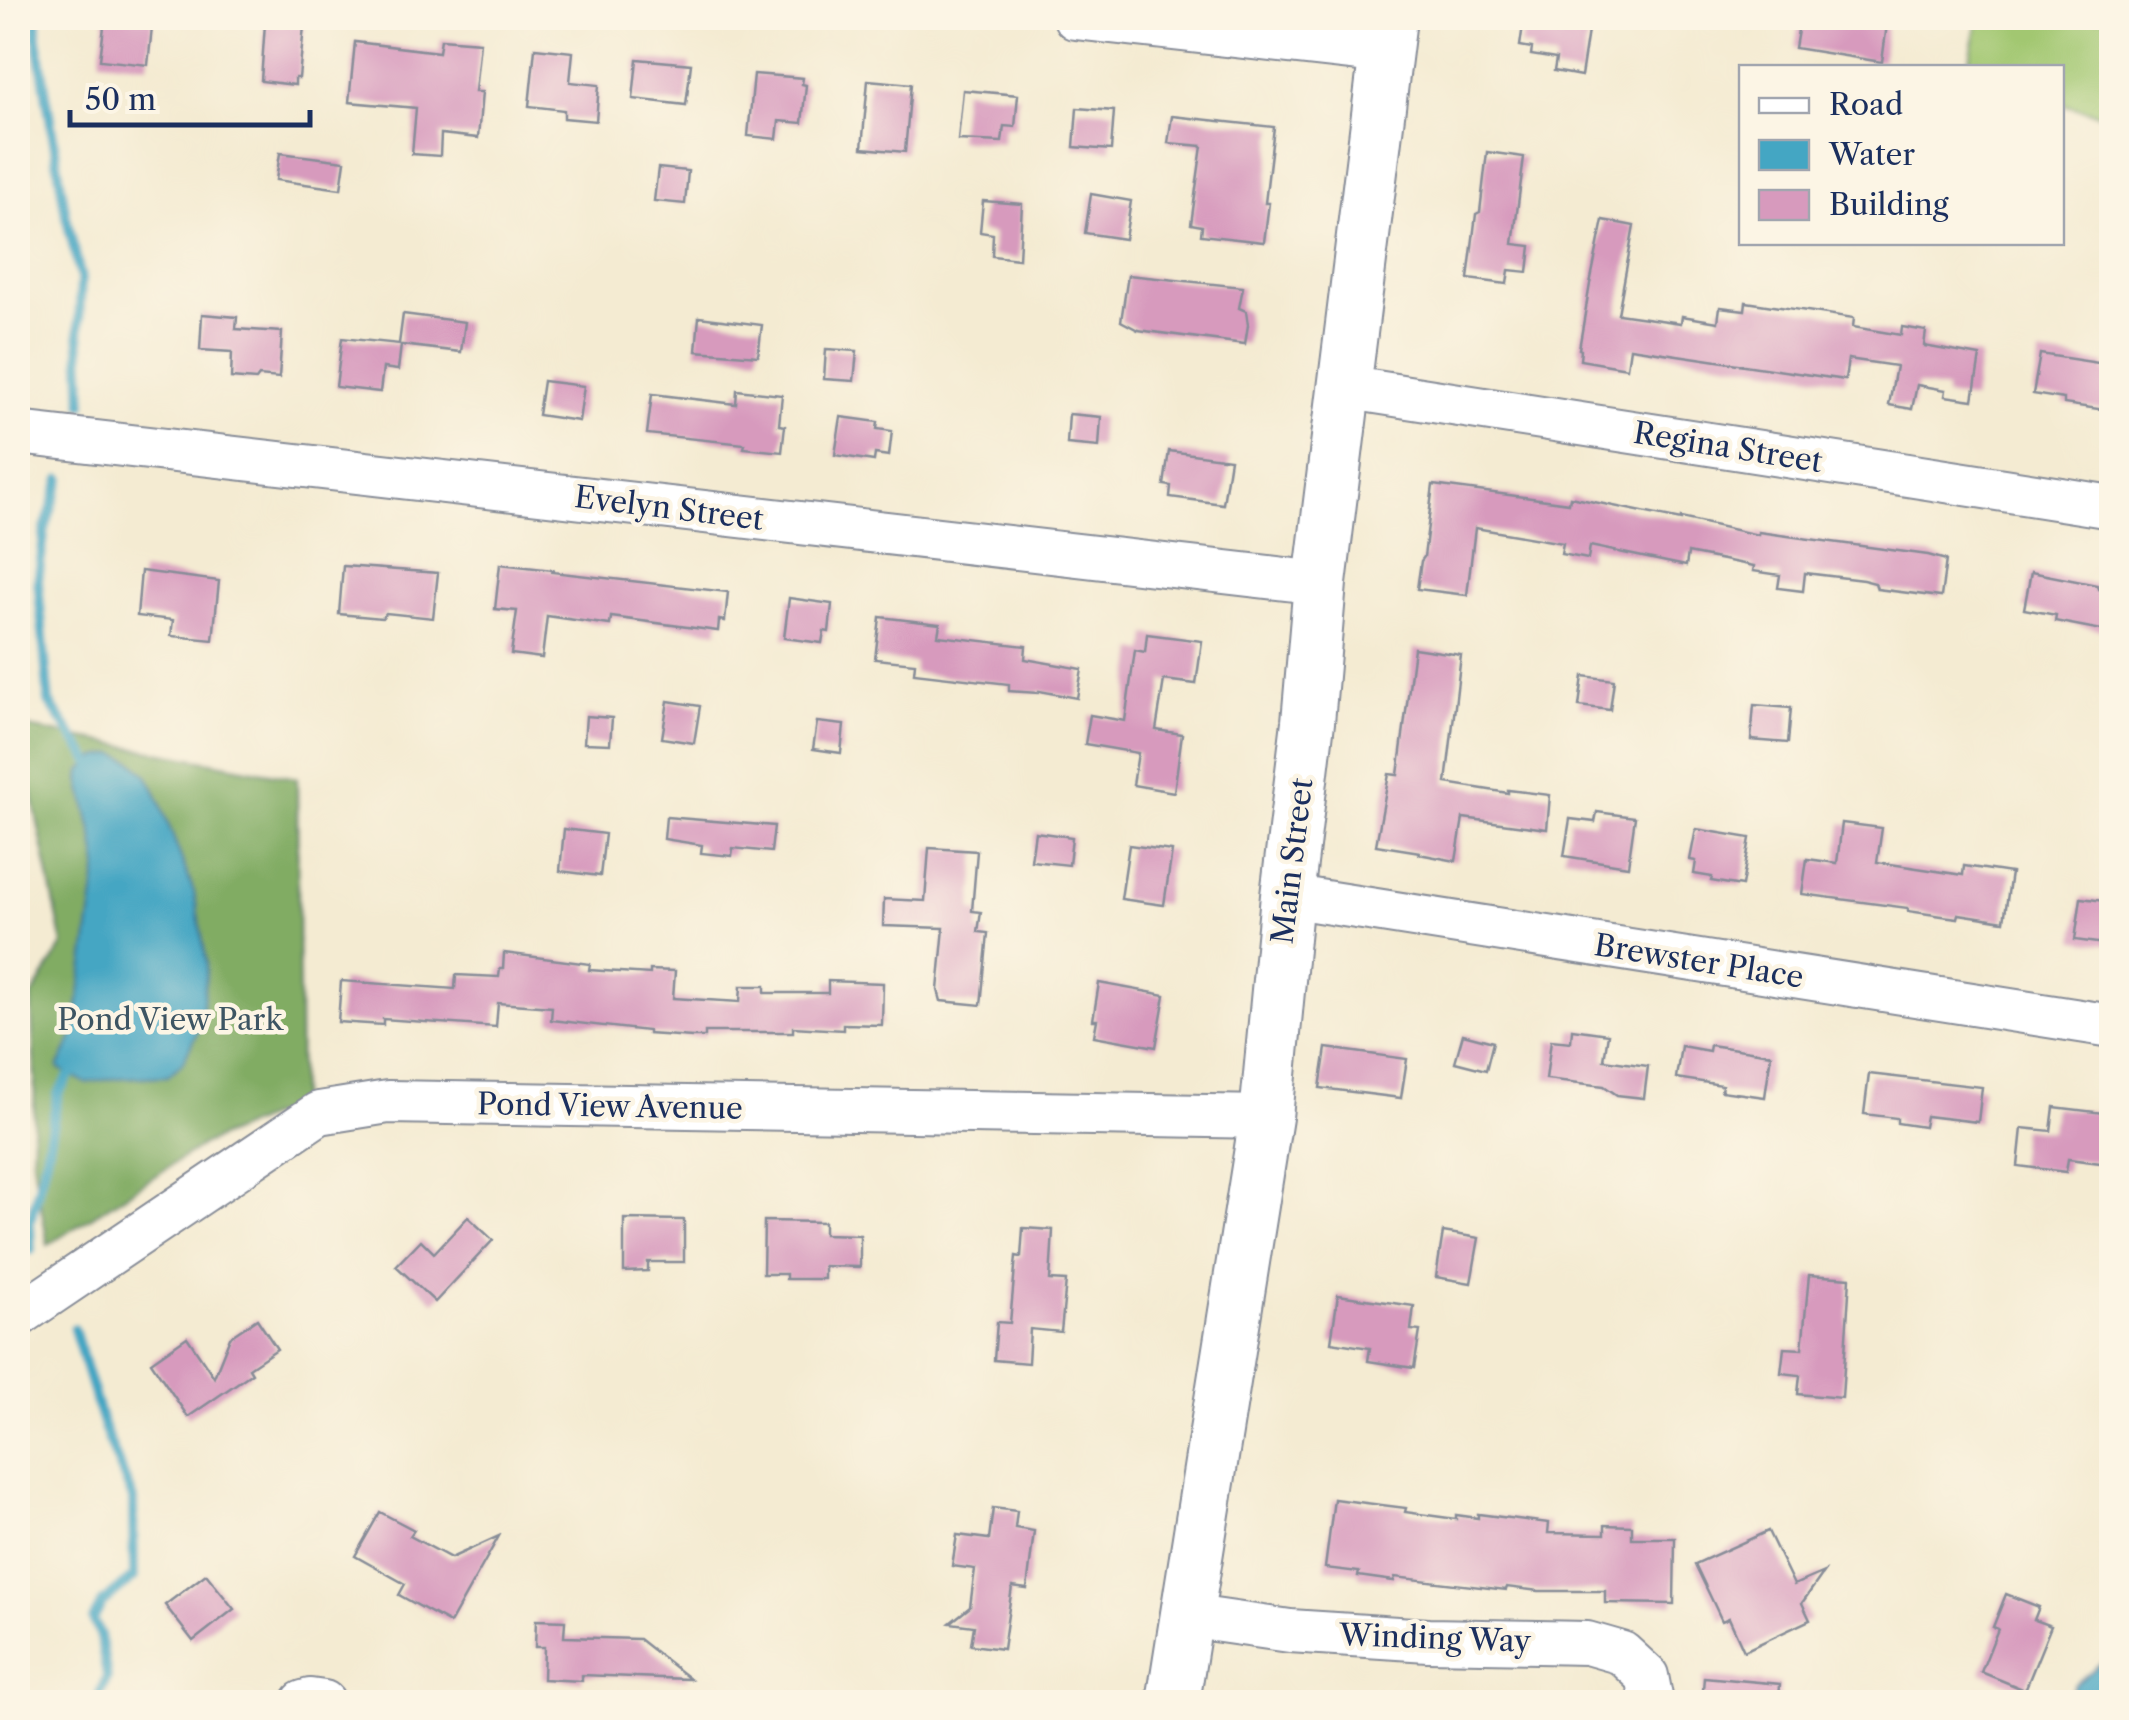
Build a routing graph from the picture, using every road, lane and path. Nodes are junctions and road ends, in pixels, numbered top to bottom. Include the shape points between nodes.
1 (1075, 18) edge
2 (1388, 35) edge
3 (1344, 387) junction
4 (18, 433) edge
5 (2112, 508) edge
6 (1320, 583) junction
7 (1287, 896) junction
8 (2112, 1026) edge
9 (1266, 1117) junction
10 (18, 1316) edge
11 (1186, 1616) junction
12 (304, 1702) edge
13 (324, 1702) edge
14 (1174, 1702) edge
15 (1652, 1702) edge

1 - 2 street
2 - 3 main road, Main Street
3 - 5 street, Regina Street
3 - 6 main road, Main Street
4 - 6 street, Evelyn Street
6 - 7 main road, Main Street
7 - 8 street, Brewster Place
7 - 9 main road, Main Street
9 - 10 street, Pond View Avenue via 388,1102 320,1112
9 - 11 main road, Main Street
11 - 14 main road, Main Street
11 - 15 street, Winding Way via 1428,1640 1588,1643 1622,1653 1647,1676
12 - 13 street

